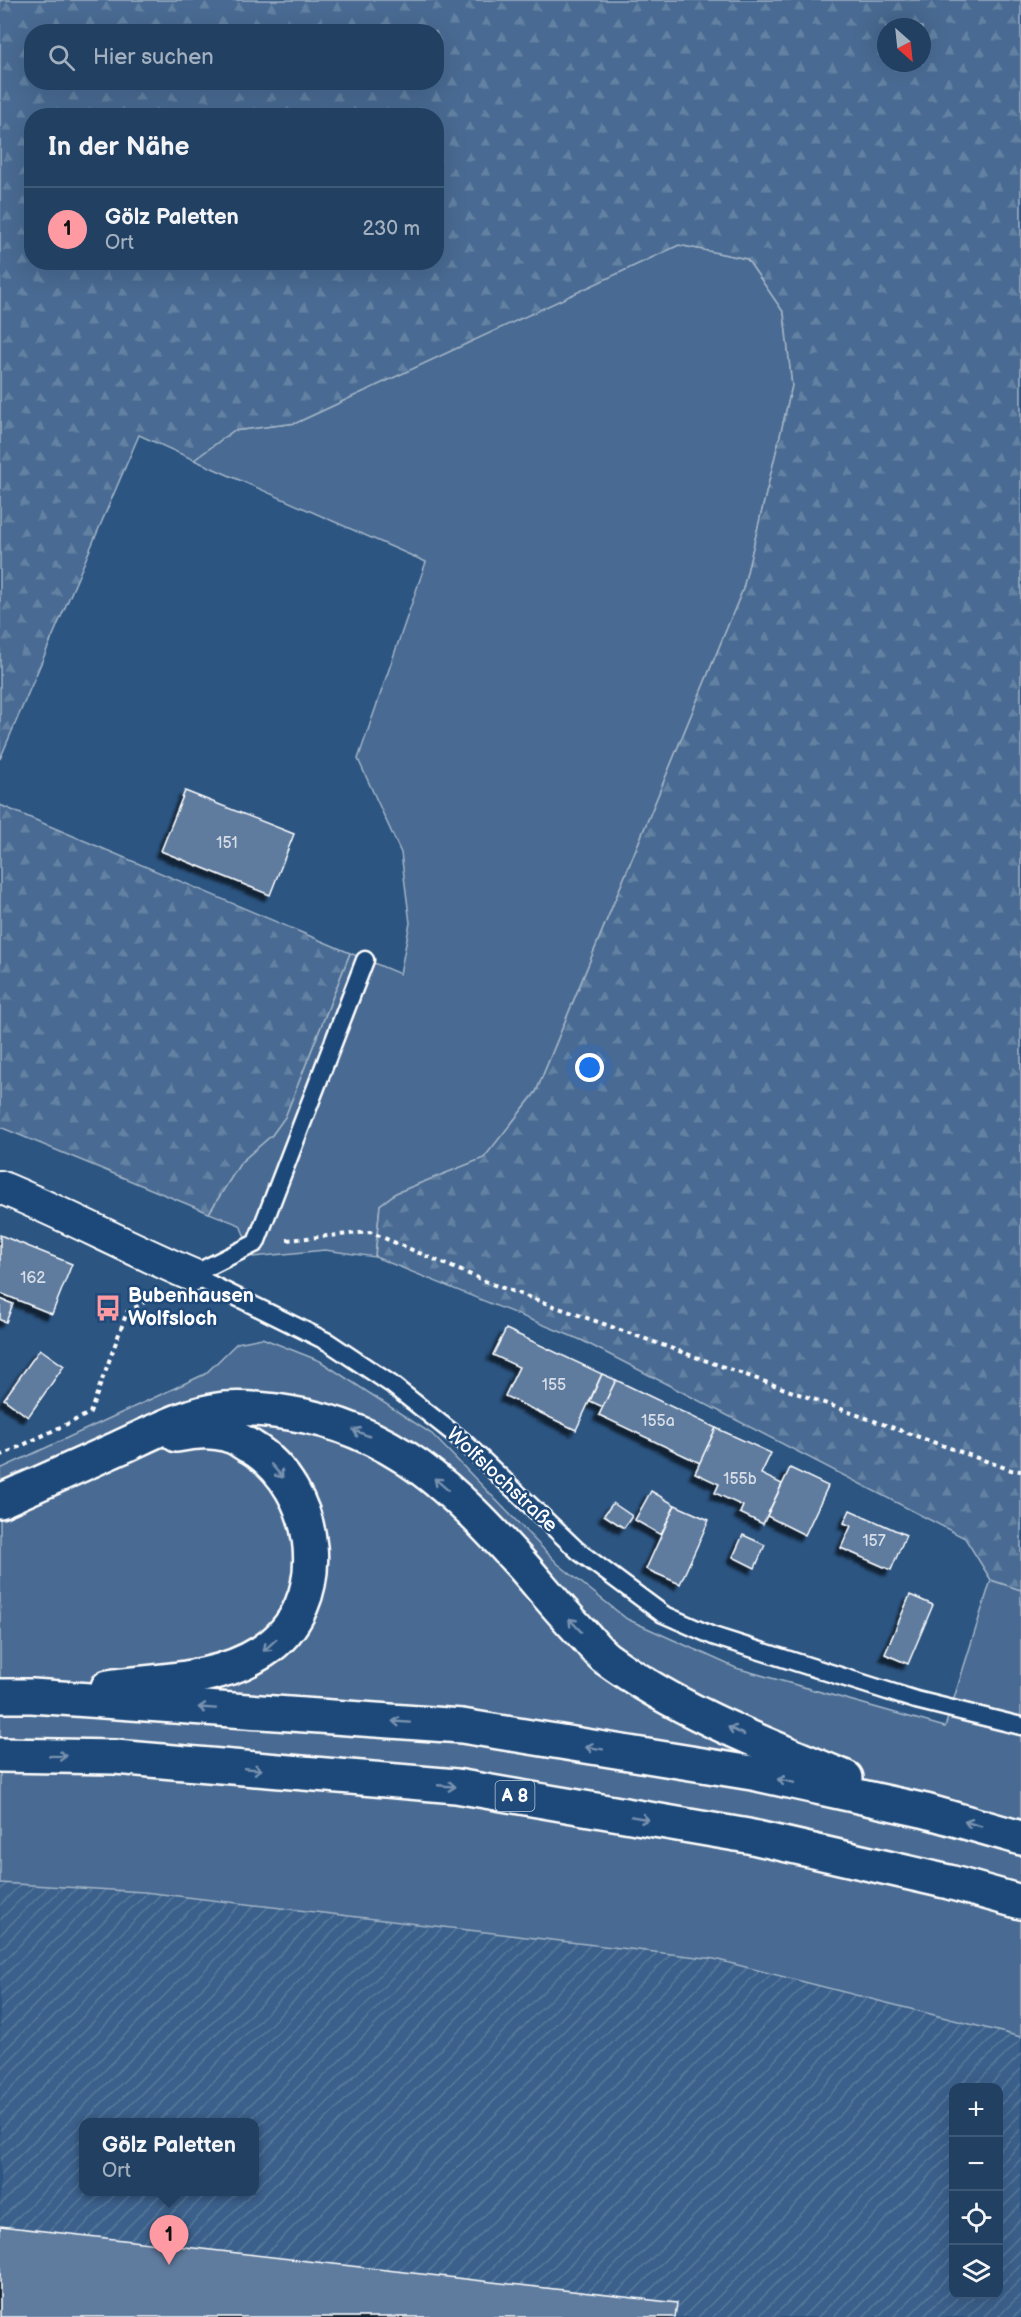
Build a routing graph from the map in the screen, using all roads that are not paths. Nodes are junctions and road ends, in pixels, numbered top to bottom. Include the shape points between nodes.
1 (365, 960) dead end
2 (0, 1187) edge
3 (192, 1275) junction
4 (123, 1446) junction
5 (0, 1501) edge
6 (0, 1696) edge
7 (32, 1696) junction
8 (1021, 1726) edge
9 (0, 1755) edge
10 (926, 1811) junction
11 (1021, 1838) edge
12 (1021, 1902) edge

1 - 3 lane via 256,1243
2 - 3 street, Wolfslochstraße
3 - 8 lane, Wolfslochstraße via 328,1342 392,1384 463,1441 578,1551 663,1614 713,1636 904,1696
4 - 5 main road
4 -> 7 main road via 198,1431 231,1436 260,1453 281,1473 305,1519 312,1562 308,1588 299,1612 284,1633 265,1650 220,1672
10 -> 4 main road via 686,1707 605,1658 483,1523 445,1487 413,1460 362,1433 314,1417 225,1409 187,1418
6 - 7 main road
10 -> 7 main road via 752,1773 462,1726
9 -> 12 main road, A 8 via 115,1757 456,1786 748,1836
11 -> 10 main road

